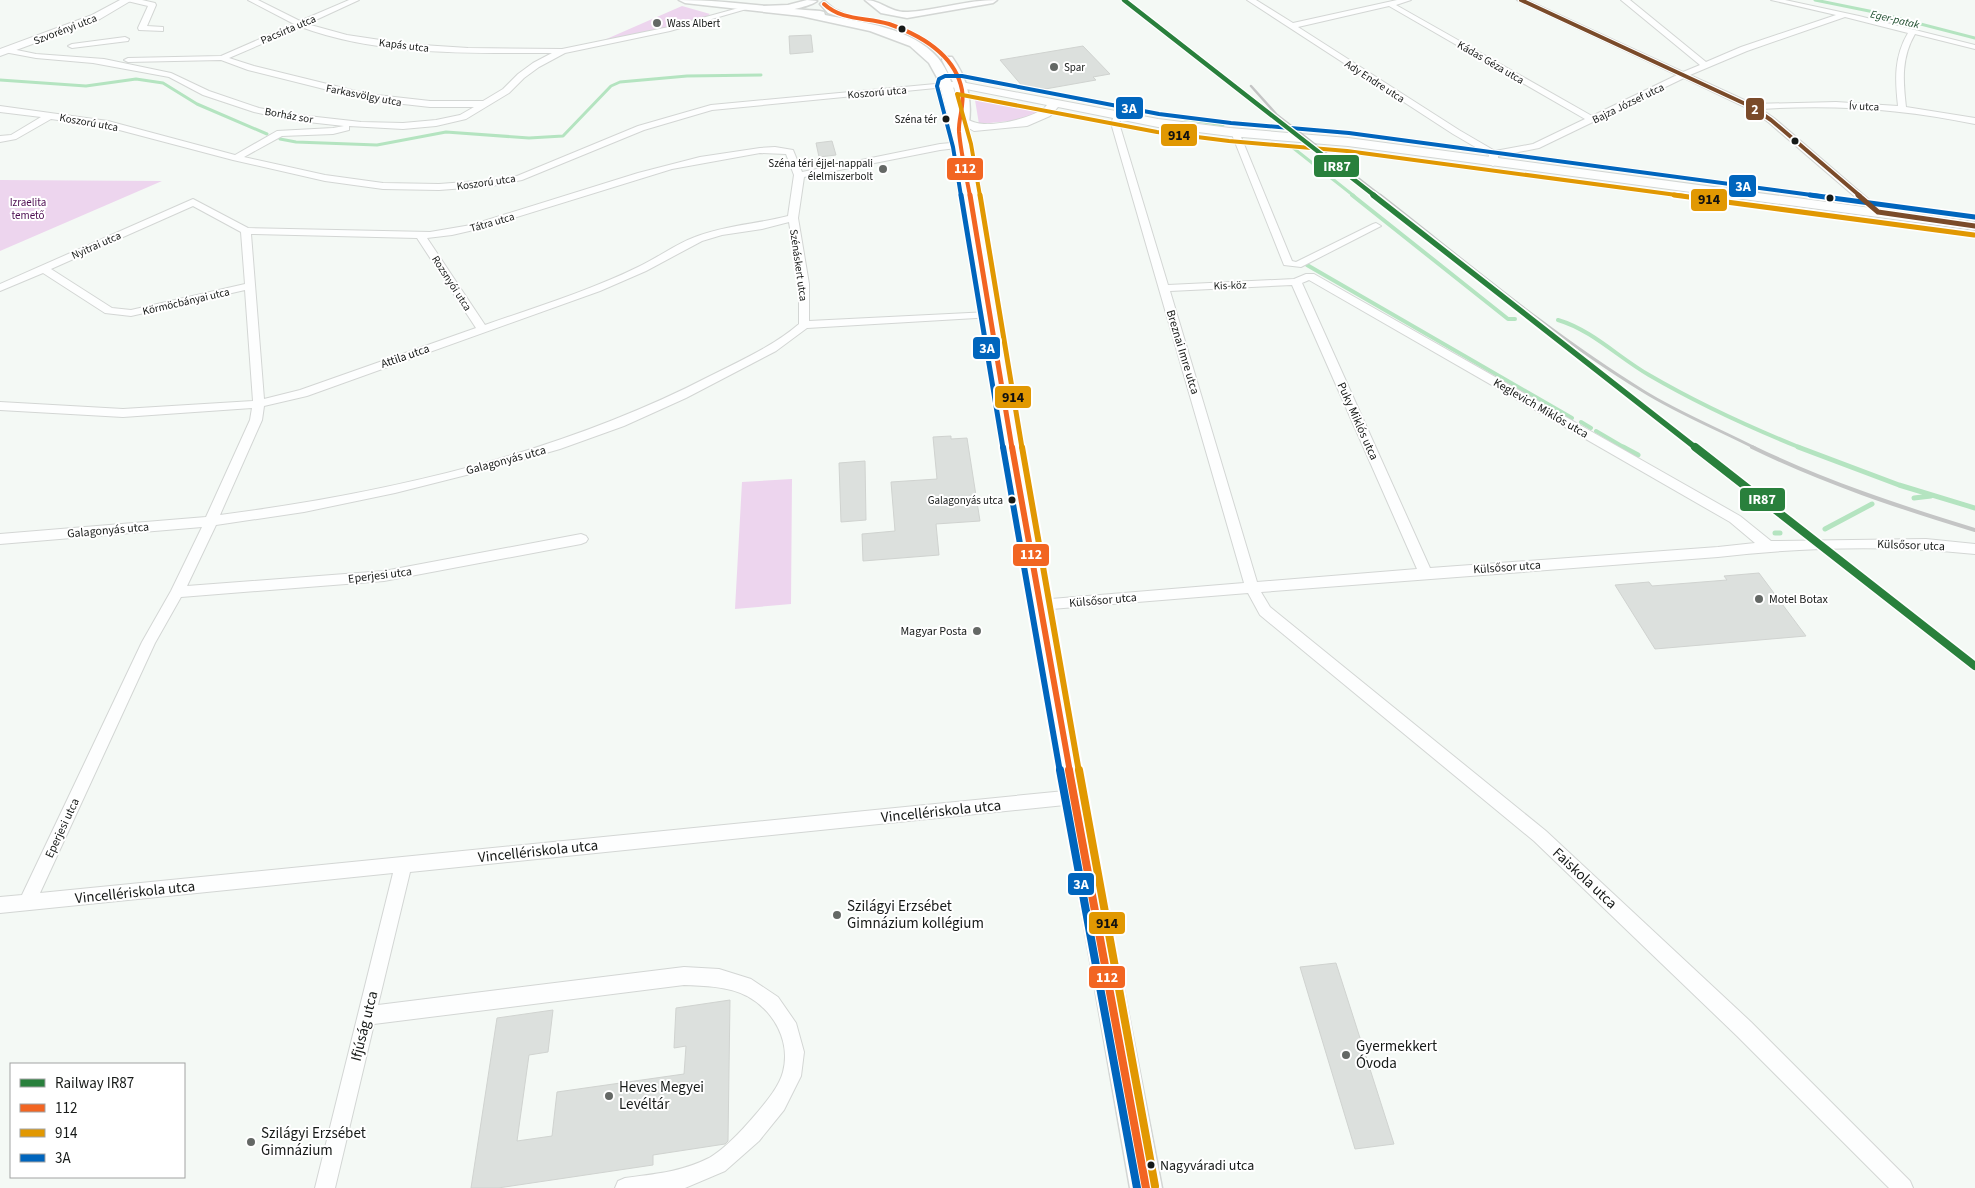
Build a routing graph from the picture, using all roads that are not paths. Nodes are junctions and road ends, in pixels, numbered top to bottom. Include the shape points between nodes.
1 (127, 0) edge
2 (252, 0) edge
3 (355, 0) edge
4 (685, 0) edge
5 (813, 0) edge
6 (869, 0) edge
7 (993, 0) edge
8 (1251, 0) edge
9 (1407, 0) edge
10 (1520, 0) edge
11 (1625, 0) edge
12 (1775, 0) edge
13 (825, 2) edge
14 (709, 4) junction
15 (1390, 4) junction
16 (750, 9) junction
17 (806, 14) junction
18 (1844, 15) junction
19 (846, 16) junction
20 (706, 20) junction
21 (300, 24) junction
22 (1291, 26) junction
23 (160, 29) dead end
24 (1913, 31) junction
25 (125, 39) dead end
26 (72, 46) dead end
27 (1975, 47) edge
28 (3, 51) edge
29 (563, 51) junction
30 (222, 58) junction
31 (96, 61) junction
32 (1705, 65) junction
33 (941, 71) junction
34 (1685, 76) junction
35 (946, 85) junction
36 (961, 85) junction
37 (918, 88) junction
38 (486, 104) junction
39 (1054, 104) junction
40 (1752, 107) junction
41 (0, 108) edge
42 (1902, 108) junction
43 (50, 116) junction
44 (1118, 116) junction
45 (290, 117) junction
46 (1593, 120) junction
47 (1975, 120) edge
48 (361, 125) junction
49 (985, 127) junction
50 (1235, 132) junction
51 (280, 133) junction
52 (961, 134) junction
53 (0, 139) edge
54 (236, 158) junction
55 (1493, 158) junction
56 (799, 175) junction
57 (193, 202) joint
58 (1878, 212) junction
59 (792, 218) junction
60 (1376, 226) dead end
61 (1975, 226) edge
62 (246, 231) junction
63 (421, 236) junction
64 (44, 269) junction
65 (1296, 282) junction
66 (249, 286) junction
67 (0, 288) edge
68 (1164, 288) junction
69 (988, 315) junction
70 (804, 326) junction
71 (482, 330) junction
72 (259, 404) junction
73 (0, 406) edge
74 (210, 521) junction
75 (0, 539) edge
76 (581, 539) dead end
77 (1768, 546) junction
78 (1975, 549) edge
79 (1426, 573) junction
80 (1252, 588) junction
81 (177, 592) junction
82 (1040, 605) junction
83 (1075, 797) junction
84 (403, 864) junction
85 (27, 903) junction
86 (0, 905) edge
87 (367, 1016) junction
88 (325, 1188) edge
89 (625, 1188) edge
90 (1146, 1188) edge
91 (1903, 1188) edge

1 - 23 street via 152,5 142,28
1 - 28 main road, Szvorényi utca via 96,17
2 - 21 street, Kapás utca
3 - 21 street, Pacsirta utca
4 - 14 main road
5 - 16 street via 789,8
5 - 17 street
6 - 7 street via 884,11 907,15
8 - 22 street, Ady Endre utca
9 - 15 street
10 - 34 street
11 - 32 street
12 - 18 street
13 - 17 street
13 - 19 street via 831,11
14 - 16 main road
14 - 20 street via 715,13
15 - 22 street
15 - 46 street, Kádas Géza utca
16 - 17 main road
16 - 20 street
17 - 19 main road
17 - 33 main road via 873,28 914,43
18 - 24 street
18 - 32 street, Bajza József utca
19 - 36 main road via 878,22 924,38 945,56
20 - 29 street
21 - 29 street, Kapás utca via 378,42 420,47
21 - 30 street, Pacsirta utca
22 - 55 street, Ady Endre utca
24 - 27 street
24 - 42 street via 1899,64
25 - 26 street
28 - 31 street, Farkasvölgy utca
29 - 38 street via 529,71
30 - 31 street, Farkasvölgy utca
30 - 38 street, Farkasvölgy utca via 368,97 420,104
31 - 45 street, Borház sor via 171,75 206,93
32 - 34 street, Bajza József utca
33 - 35 main road
33 - 37 street via 935,80
34 - 40 street
34 - 46 street, Bajza József utca
35 - 36 main road
35 - 37 street, Koszorú utca
35 - 52 main road
36 - 39 main road
36 - 52 main road
37 - 54 street, Koszorú utca via 711,108 641,128 527,175 492,183 439,187 383,186 325,178
38 - 48 street, Borház sor via 463,117 436,123
39 - 44 main road
39 - 49 main road via 1046,114 1030,121
40 - 42 street, Ív utca
40 - 58 street
41 - 43 street, Koszorú utca
42 - 47 street, Ív utca
43 - 53 street, Koszorú utca via 13,137
43 - 54 street, Koszorú utca via 108,124
44 - 50 main road
44 - 68 street, Breznai Imre utca via 1115,122
45 - 48 street, Borház sor
45 - 51 street via 282,125
46 - 55 street, Bajza József utca via 1536,146
48 - 51 street via 333,131
49 - 52 main road
49 - 52 main road via 974,127
50 - 55 main road
50 - 60 street via 1288,263 1297,265
51 - 54 street
52 - 56 street via 940,147
52 - 69 main road
55 - 58 main road
56 - 59 street, Szénáskert utca
56 - 63 street, Tátra utca via 790,152 779,149 746,152 672,165 509,217 462,230
57 - 62 street, Tátra utca
57 - 64 street, Nyitrai utca
58 - 61 main road
59 - 70 street, Szénáskert utca via 804,284
59 - 71 street, Attila utca via 698,239 596,289
62 - 63 street, Tátra utca
62 - 66 street, Eperjesi utca
63 - 71 street, Rozsnyói utca
64 - 66 street, Körmöcbányai utca via 109,310 132,313
64 - 67 street, Nyitrai utca
65 - 68 street, Kis-köz
65 - 77 street, Keglevich Miklós utca via 1310,276 1735,519
65 - 79 street, Puky Miklós utca
66 - 72 street, Eperjesi utca
68 - 80 street, Breznai Imre utca
69 - 70 street
69 - 82 main road
70 - 74 street, Galagonyás utca via 794,335 701,386 642,415 565,444 398,489 308,507
71 - 72 street, Attila utca via 303,393
72 - 73 street, Attila utca via 123,413
72 - 74 street, Eperjesi utca via 256,420
74 - 75 street, Galagonyás utca
74 - 81 street, Eperjesi utca
76 - 81 street, Eperjesi utca via 384,576
77 - 78 street, Külsősor utca via 1926,544
77 - 79 street, Külsősor utca
79 - 80 street, Külsősor utca
80 - 82 street, Külsősor utca
80 - 91 street, Faiskola utca via 1265,611 1540,836 1744,1029
81 - 85 street, Eperjesi utca via 149,642
82 - 83 main road
83 - 84 street, Vincellériskola utca
83 - 90 main road
84 - 85 street, Vincellériskola utca
84 - 87 street, Ifjúság utca
85 - 86 street, Vincellériskola utca
87 - 88 street, Ifjúság utca
87 - 89 street via 684,976 719,978 751,988 772,1003 787,1023 795,1052 792,1076 777,1103 752,1134 718,1164 675,1182

